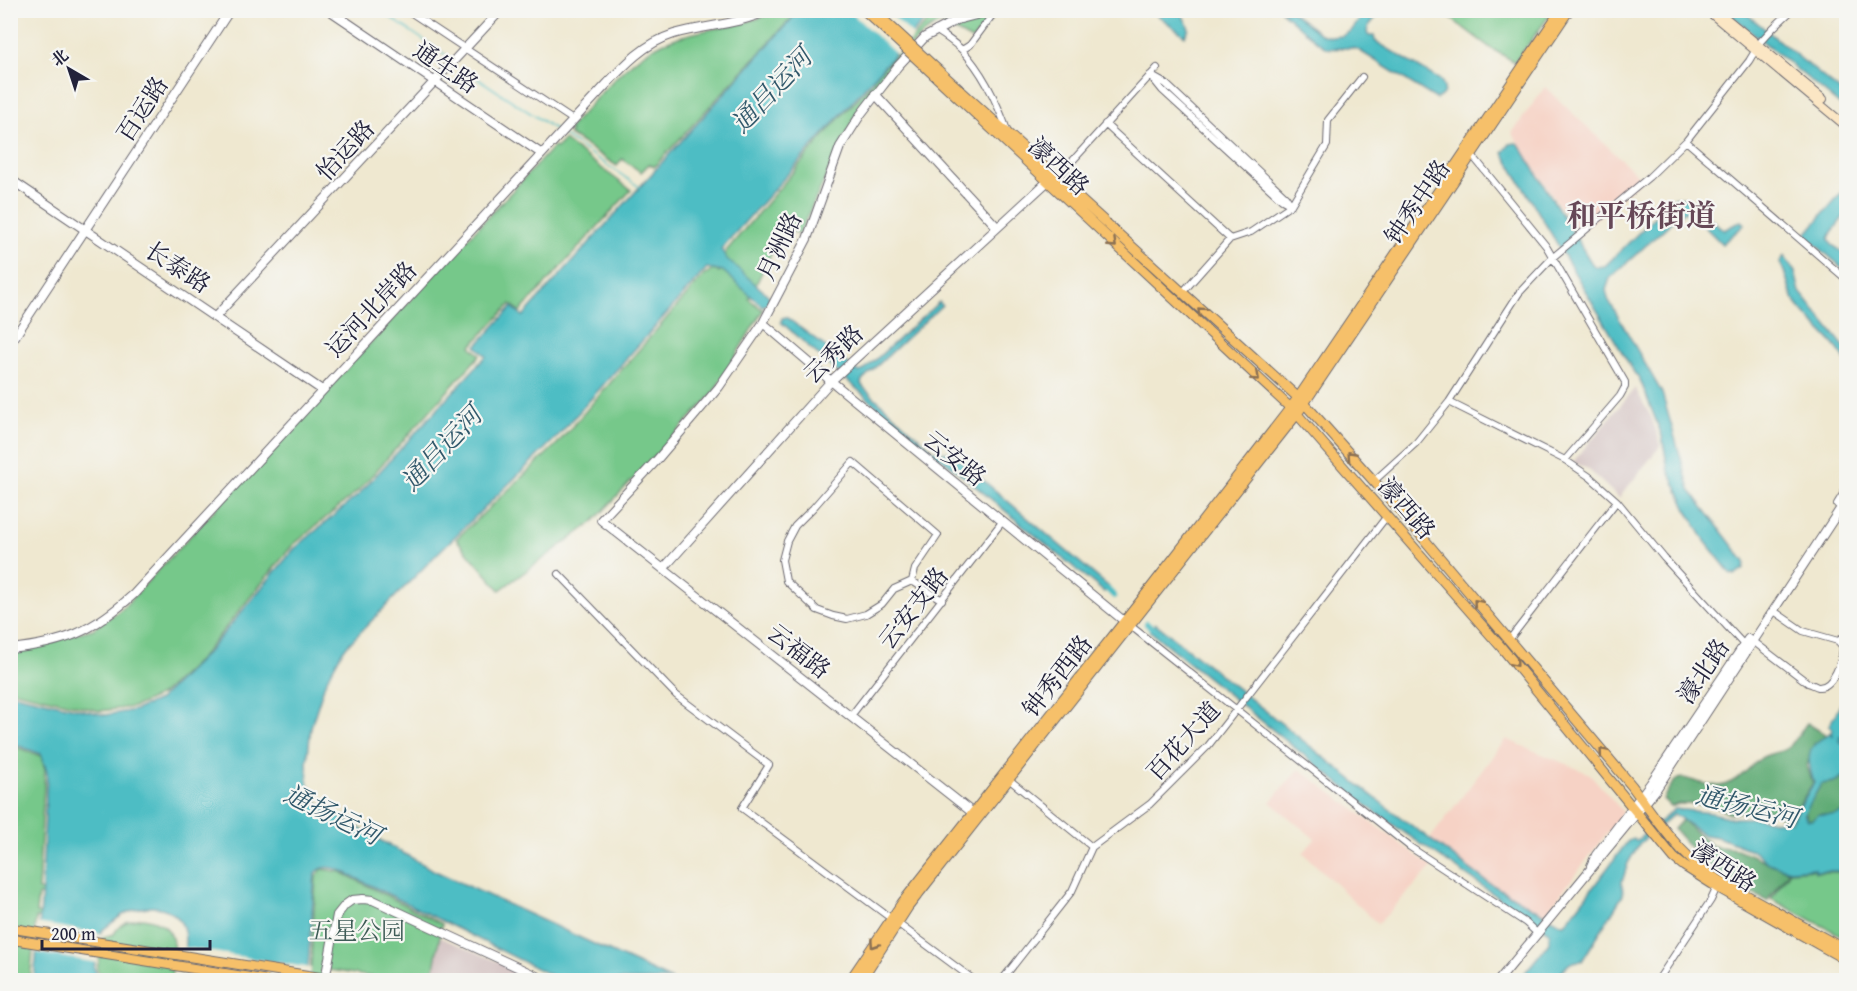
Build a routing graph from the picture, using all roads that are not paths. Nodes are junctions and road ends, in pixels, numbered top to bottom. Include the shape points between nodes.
1 (230, 10) edge
2 (329, 10) edge
3 (407, 10) edge
4 (501, 10) edge
5 (769, 10) edge
6 (864, 10) edge
7 (873, 10) edge
8 (996, 10) edge
9 (1561, 10) edge
10 (1569, 10) edge
11 (1707, 10) edge
12 (1716, 10) edge
13 (1792, 10) edge
14 (936, 30) junction
15 (1759, 46) junction
16 (465, 49) junction
17 (962, 50) junction
18 (1157, 68) dead end
19 (936, 72) junction
20 (1150, 75) junction
21 (1362, 77) dead end
22 (434, 83) junction
23 (876, 94) junction
24 (1846, 118) edge
25 (571, 123) junction
26 (1105, 124) junction
27 (1846, 126) edge
28 (1010, 136) junction
29 (1686, 141) junction
30 (542, 154) junction
31 (1472, 155) junction
32 (10, 178) edge
33 (1052, 181) junction
34 (1291, 205) junction
35 (997, 227) junction
36 (86, 230) junction
37 (1230, 239) junction
38 (1552, 258) junction
39 (1846, 279) edge
40 (1181, 293) junction
41 (216, 316) junction
42 (763, 322) junction
43 (10, 344) edge
44 (831, 381) junction
45 (322, 390) junction
46 (1301, 401) junction
47 (1449, 402) junction
48 (1293, 411) junction
49 (1565, 460) junction
50 (1374, 481) junction
51 (1846, 491) edge
52 (1846, 500) edge
53 (1617, 501) junction
54 (1387, 516) junction
55 (601, 519) joint
56 (1002, 522) junction
57 (663, 569) junction
58 (559, 574) dead end
59 (912, 581) junction
60 (942, 600) junction
61 (1774, 611) junction
62 (1127, 623) junction
63 (1846, 636) edge
64 (1509, 640) junction
65 (1838, 642) junction
66 (1749, 645) junction
67 (10, 649) edge
68 (1237, 708) junction
69 (850, 717) junction
70 (1005, 777) junction
71 (1643, 800) junction
72 (1636, 810) junction
73 (973, 813) junction
74 (1092, 847) junction
75 (1717, 887) junction
76 (895, 921) junction
77 (10, 928) edge
78 (1539, 932) junction
79 (10, 939) edge
80 (1846, 950) edge
81 (1846, 960) edge
82 (265, 981) edge
83 (325, 981) edge
84 (336, 981) edge
85 (545, 981) edge
86 (850, 981) edge
87 (861, 981) edge
88 (974, 981) edge
89 (1002, 981) edge
90 (1499, 981) edge
91 (1658, 981) edge

1 - 36 street, 百运路
2 - 22 street, 通生路
3 - 16 street
4 - 16 street, 怡运路
5 - 25 street, 运河北岸路 via 726,24 673,34 639,52
6 - 19 main road, bridge
7 - 19 main road, bridge
8 - 14 street, 月洲路
8 - 17 street
9 - 46 main road, 钟秀中路
10 - 31 main road, 钟秀中路
11 - 15 main road
12 - 15 main road
13 - 15 street
14 - 17 street
14 - 23 street, 月洲路 via 924,37
15 - 24 main road
15 - 27 main road
15 - 29 street
16 - 22 street, 怡运路
16 - 25 street
17 - 28 street via 981,76
18 - 20 street
19 - 28 main road, 濠西路
19 - 33 main road, 濠西路
20 - 26 street
20 - 34 street via 1166,84
21 - 34 street via 1328,120 1327,145
22 - 30 street, 通生路
22 - 41 street, 怡运路
23 - 35 street
23 - 42 street, 月洲路 via 840,147 807,239
25 - 30 street, 运河北岸路
26 - 33 street
26 - 37 street
28 - 33 main road, 濠西路
29 - 38 street
29 - 39 street
30 - 45 street, 运河北岸路
31 - 38 street
31 - 46 main road, 钟秀中路
32 - 36 street, 长泰路
33 - 35 street, 云秀路
33 - 40 main road, 濠西路
33 -> 48 main road, 濠西路
34 - 37 street via 1251,232
35 - 44 street, 云秀路
36 - 41 street, 长泰路
36 - 43 street, 百运路
37 - 40 street
38 - 47 street via 1520,293
38 - 49 street via 1625,382 1620,396
46 -> 40 main road, 濠西路
41 - 45 street, 长泰路
42 - 44 street, 云安路
42 - 55 street, 月洲路 via 718,387
44 - 56 street, 云安路
44 - 57 street, 云秀路
45 - 67 street, 运河北岸路 via 113,613 76,635
46 - 48 main road, 钟秀中路
50 -> 46 main road, 濠西路
47 - 49 street
47 - 50 street via 1416,442
48 - 54 main road, 濠西路
48 - 62 main road, 钟秀西路
49 - 53 street
64 -> 50 main road, 濠西路
51 - 66 street, 濠北路
52 - 61 street, 濠北路
53 - 64 street
53 - 66 street via 1664,558
54 - 68 street, 百花大道
54 -> 72 main road, 濠西路 via 1548,701
55 - 57 street, 云福路
56 - 60 street, 云安支路
56 - 62 street, 云安路
57 - 69 street, 云福路
58 - 76 street via 676,695 769,765 742,808
59 - 59 street via 894,589 882,604 866,614 847,619 817,610 786,581 782,560 795,526 853,462 938,535 915,569
59 - 60 street
60 - 69 street, 云安支路
61 - 65 street via 1803,631
61 - 66 street, 濠北路
62 - 68 street
62 - 70 main road, 钟秀西路
63 - 65 street
71 -> 64 main road, 濠西路
65 - 66 street via 1843,647 1837,669 1826,685 1819,687
66 - 71 street, 濠北路
68 - 74 street, 百花大道 via 1208,746 1150,804
68 - 78 street via 1410,847
69 - 73 street, 云福路
70 - 73 main road, 钟秀西路
70 - 74 street
70 - 76 main road, 钟秀西路
71 - 72 street, 濠北路
71 - 80 main road, 濠西路 via 1683,853 1710,875
72 - 75 main road, 濠西路 via 1684,866
72 - 78 street, 濠北路 via 1596,855 1590,870
73 - 76 main road, 钟秀西路
74 - 89 street, 百花大道 via 1072,891
75 - 81 main road, 濠西路
75 - 91 street
76 -> 86 main road, 钟秀西路
76 - 87 main road, 钟秀西路
76 - 88 street
77 - 84 main road, bridge
78 - 90 street, 濠北路
79 - 82 main road
83 - 85 street via 337,915 352,900 363,898

